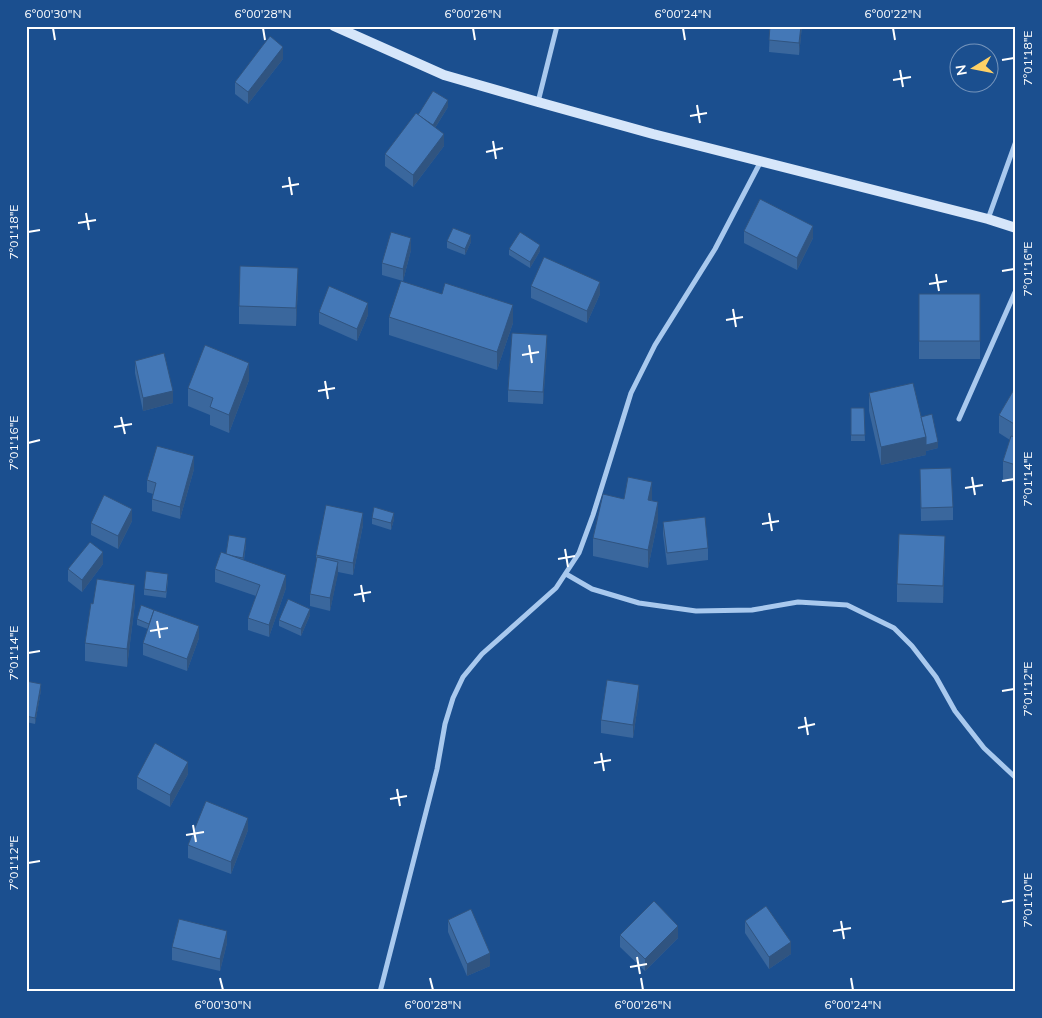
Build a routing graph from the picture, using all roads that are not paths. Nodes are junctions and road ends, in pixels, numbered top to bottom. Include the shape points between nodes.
1 (334, 26) edge
2 (557, 26) edge
3 (538, 102) junction
4 (1016, 141) edge
5 (761, 161) junction
6 (988, 218) junction
7 (1016, 228) edge
8 (1016, 290) edge
9 (959, 418) dead end
10 (566, 574) junction
11 (1016, 778) edge
12 (380, 992) edge

1 - 3 street via 444,75
2 - 3 street
3 - 5 street
4 - 6 street
5 - 6 street
5 - 10 street via 715,249 655,344 631,393 593,515 579,553
6 - 7 street
8 - 9 street
10 - 11 street via 592,589 639,603 696,611 752,610 798,602 848,605 894,628 912,646 936,677 961,719 984,748
10 - 12 street via 556,588 482,654 463,677 453,698

